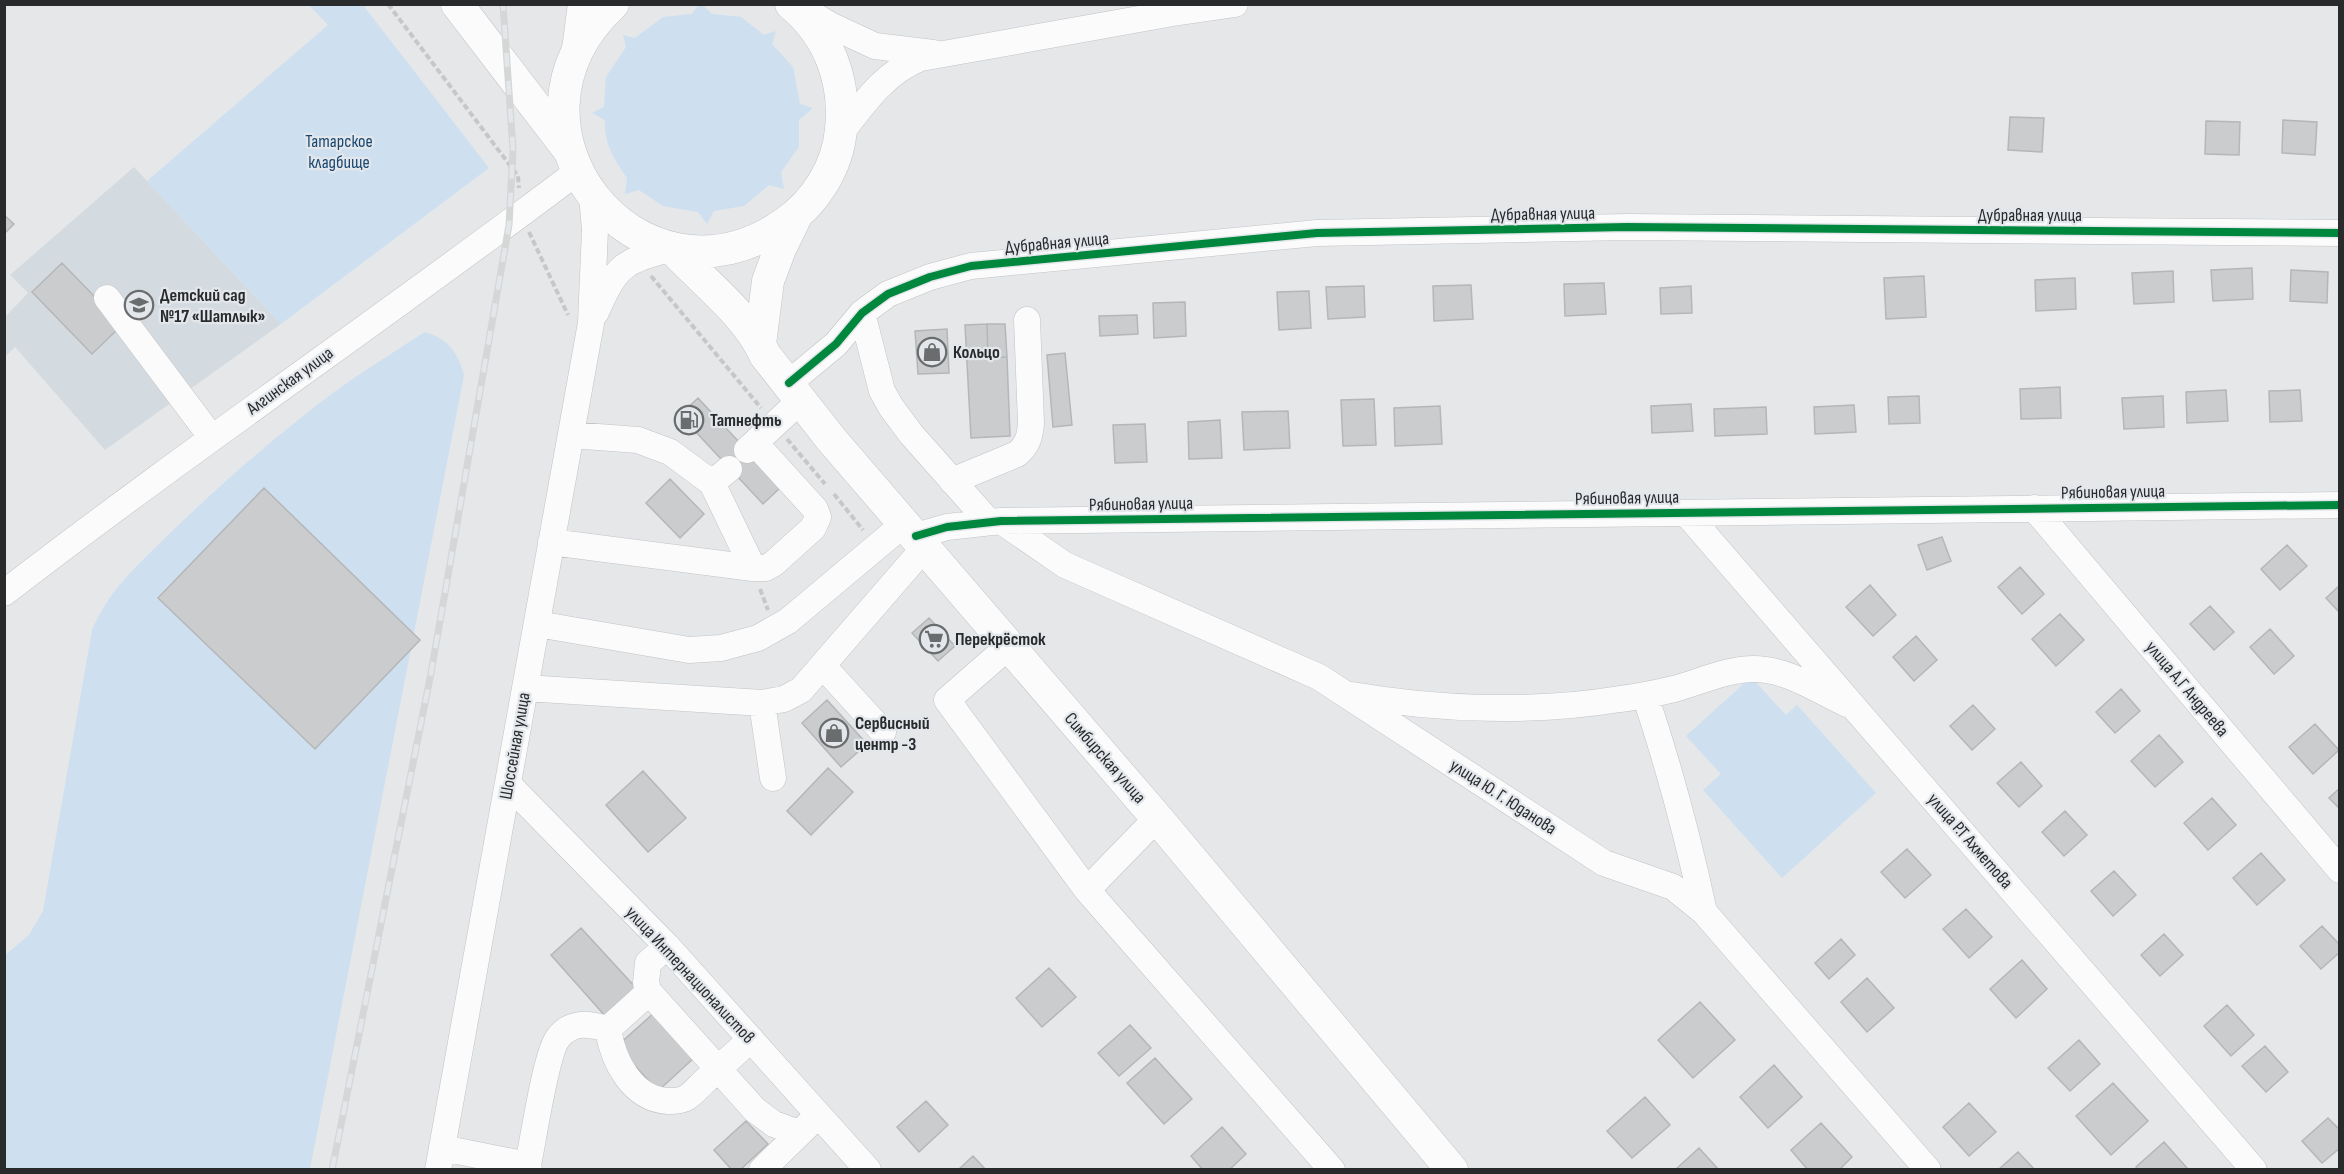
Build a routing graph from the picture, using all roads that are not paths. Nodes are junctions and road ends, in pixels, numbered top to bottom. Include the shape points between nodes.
1 (457, 4) edge
2 (581, 4) edge
3 (613, 4) edge
4 (790, 4) edge
5 (796, 4) edge
6 (1235, 4) edge
7 (939, 53) junction
8 (574, 58) junction
9 (841, 133) junction
10 (579, 172) junction
11 (796, 216) junction
12 (2340, 233) edge
13 (672, 248) junction
14 (107, 298) dead end
15 (862, 313) junction
16 (1027, 320) dead end
17 (591, 323) junction
18 (760, 344) junction
19 (795, 392) junction
20 (571, 435) junction
21 (212, 438) junction
22 (952, 481) junction
23 (2340, 505) edge
24 (2034, 508) junction
25 (1686, 513) junction
26 (995, 521) junction
27 (915, 535) junction
28 (551, 542) junction
29 (753, 568) junction
30 (4, 593) edge
31 (537, 624) junction
32 (1009, 646) junction
33 (823, 666) junction
34 (525, 688) junction
35 (1343, 693) junction
36 (1645, 695) junction
37 (762, 704) junction
38 (1854, 707) junction
39 (883, 732) dead end
40 (773, 778) dead end
41 (508, 784) junction
42 (1157, 818) junction
43 (2340, 870) edge
44 (1087, 890) junction
45 (1704, 912) junction
46 (667, 946) junction
47 (649, 992) junction
48 (608, 1029) junction
49 (751, 1040) junction
50 (718, 1069) junction
51 (819, 1115) junction
52 (798, 1133) junction
53 (440, 1159) edge
54 (528, 1167) edge
55 (762, 1170) edge
56 (868, 1170) edge
57 (1332, 1170) edge
58 (1452, 1170) edge
59 (1928, 1170) edge
60 (2254, 1170) edge

1 - 10 main road
2 - 8 street
3 - 8 main road via 590,29
4 - 9 main road via 821,37 833,62 841,93
5 - 7 street via 875,46
6 - 7 street
7 - 9 street via 909,63 892,74
8 - 10 main road via 564,118
9 - 11 main road via 831,167 817,192
10 - 13 main road via 612,217 630,231
10 - 17 street via 595,230
10 - 21 street, Алгинская улица
11 - 13 main road via 769,235 743,246 693,251
11 - 18 main road via 768,281
12 - 15 street, Дубравная улица via 1627,227 1317,233 971,266 904,285
13 - 17 street via 639,257 622,267 606,289
13 - 18 main road, Симбирская улица
14 - 21 street
15 - 19 street, Дубравная улица
15 - 22 street, улица Ю. Г. Юданова via 886,399
16 - 22 street via 1030,437 1017,454
17 - 20 street, Шоссейная улица
18 - 19 main road, Симбирская улица
19 - 27 main road, Симбирская улица
19 - 29 street, Дубравная улица via 775,424 751,446 815,509 818,517 813,528 773,564
20 - 28 street, Шоссейная улица
20 - 29 street via 638,440 721,476
21 - 30 street, Алгинская улица
22 - 26 street, улица Ю. Г. Юданова
23 - 24 street, Рябиновая улица
24 - 25 street, Рябиновая улица
24 - 43 street, улица А.Г Андреева
25 - 26 street, Рябиновая улица
25 - 38 street, улица Р.Т Ахметова
26 - 27 street, Рябиновая улица
26 - 35 street, улица Ю. Г. Юданова via 1065,565 1319,677
27 - 31 street via 877,546 788,621 758,638 721,648 689,650
27 - 32 main road, Симбирская улица
27 - 33 street
28 - 29 street
28 - 31 street, Шоссейная улица
31 - 34 street, Шоссейная улица
32 - 42 main road, Симбирская улица
32 - 44 street via 947,700
33 - 37 street via 801,690
33 - 39 street
34 - 37 street
34 - 41 street, Шоссейная улица
35 - 36 street via 1492,708
35 - 45 street, улица Ю. Г. Юданова via 1604,862 1673,887
36 - 38 street via 1752,669 1781,672
36 - 45 street via 1685,824
37 - 40 street
38 - 60 street, улица Р.Т Ахметова
41 - 46 street, улица Интернационалистов
41 - 53 street, Шоссейная улица
42 - 44 street
42 - 58 main road, Симбирская улица
44 - 57 street
45 - 59 street, улица Ю. Г. Юданова
46 - 47 street via 648,963 645,974
46 - 49 street, улица Интернационалистов
47 - 48 street
47 - 50 street
48 - 50 street via 620,1067 645,1096 658,1101 685,1099
48 - 54 street via 588,1023 574,1025 557,1038
49 - 50 street
49 - 51 street, улица Интернационалистов
50 - 52 street via 765,1119
51 - 52 street
51 - 56 street, улица Интернационалистов
52 - 55 street
53 - 54 street

